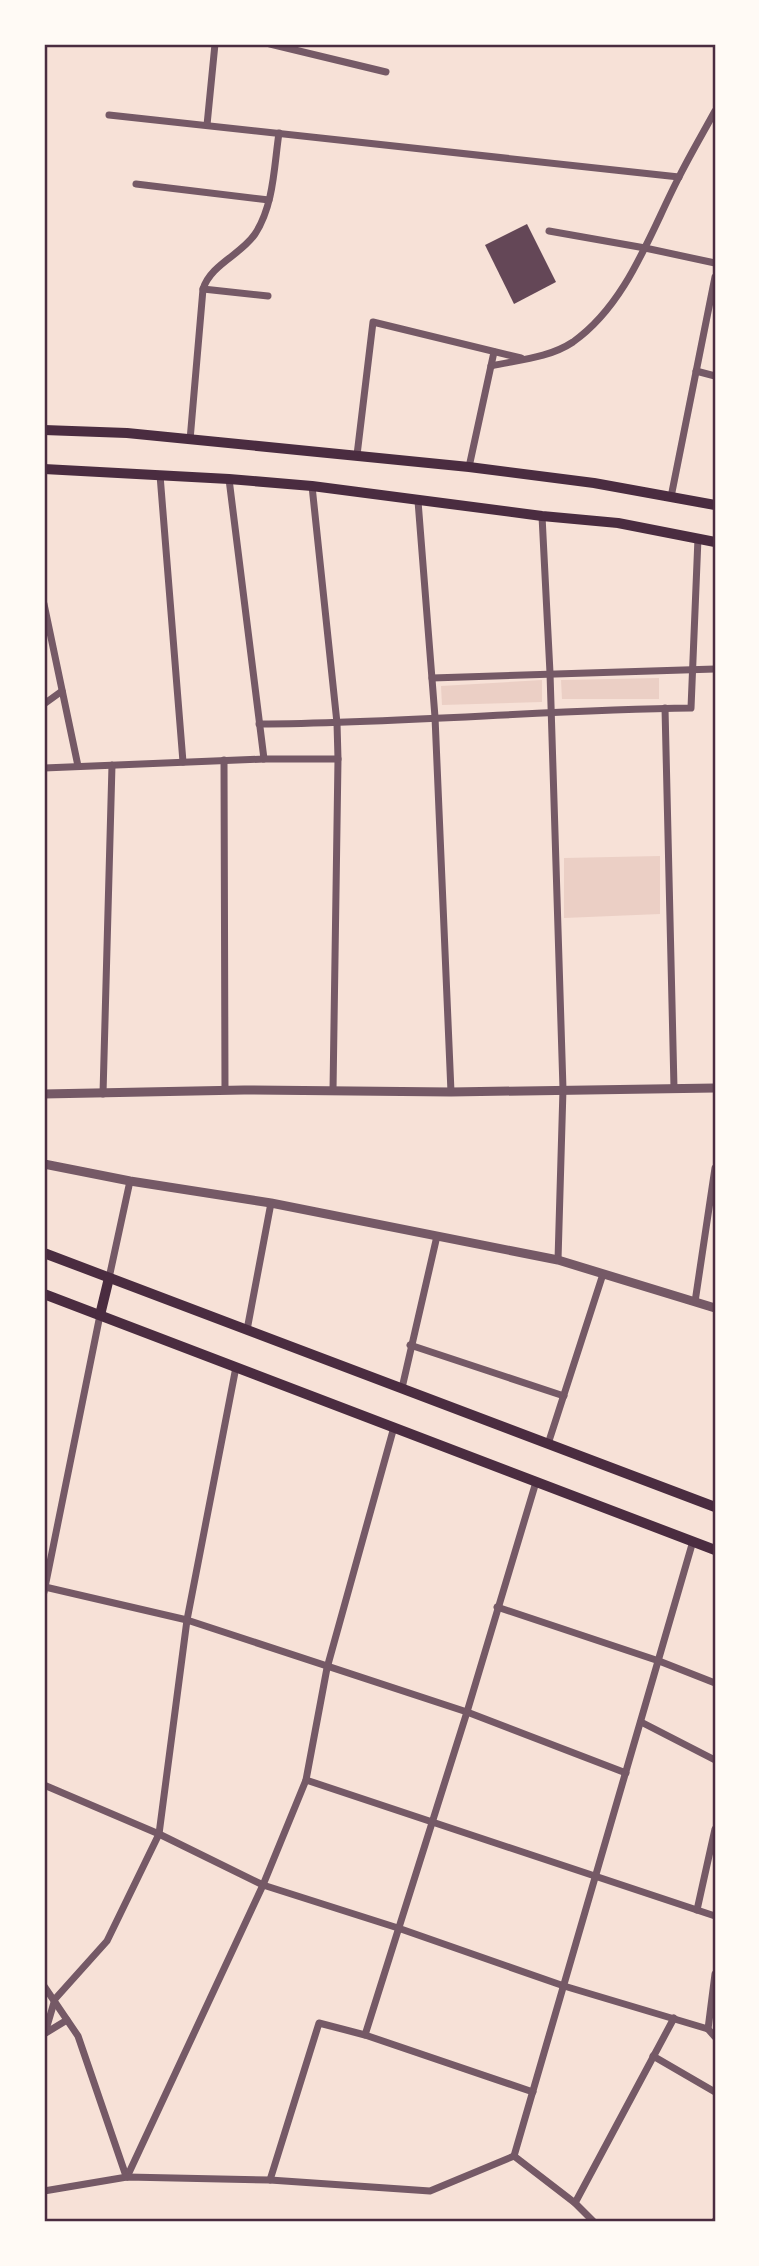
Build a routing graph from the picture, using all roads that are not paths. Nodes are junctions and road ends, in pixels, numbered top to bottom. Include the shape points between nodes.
1 (215, 44) edge
2 (270, 44) edge
3 (386, 72) dead end
4 (715, 111) edge
5 (109, 115) dead end
6 (207, 125) junction
7 (279, 133) junction
8 (679, 177) junction
9 (136, 184) dead end
10 (269, 200) junction
11 (549, 231) dead end
12 (645, 248) junction
13 (715, 264) edge
14 (715, 277) edge
15 (203, 289) junction
16 (268, 296) dead end
17 (494, 352) junction
18 (525, 359) junction
19 (491, 366) junction
20 (696, 371) junction
21 (715, 376) edge
22 (44, 430) edge
23 (190, 440) junction
24 (356, 455) junction
25 (469, 467) junction
26 (44, 469) edge
27 (160, 475) junction
28 (229, 479) junction
29 (312, 486) junction
30 (671, 497) junction
31 (418, 500) junction
32 (715, 505) edge
33 (542, 516) junction
34 (698, 538) junction
35 (715, 542) edge
36 (44, 604) edge
37 (715, 669) edge
38 (691, 670) junction
39 (550, 673) junction
40 (432, 678) junction
41 (62, 691) junction
42 (44, 704) edge
43 (665, 708) junction
44 (551, 713) junction
45 (435, 717) junction
46 (337, 723) junction
47 (259, 724) junction
48 (264, 759) junction
49 (338, 759) junction
50 (224, 760) junction
51 (183, 762) junction
52 (112, 765) junction
53 (78, 766) junction
54 (44, 768) edge
55 (674, 1088) junction
56 (715, 1088) edge
57 (564, 1089) junction
58 (225, 1090) junction
59 (333, 1091) junction
60 (451, 1091) junction
61 (44, 1094) edge
62 (103, 1094) junction
63 (44, 1164) edge
64 (715, 1168) edge
65 (130, 1181) junction
66 (271, 1203) junction
67 (437, 1236) junction
68 (44, 1253) edge
69 (558, 1260) junction
70 (603, 1274) junction
71 (109, 1278) junction
72 (44, 1294) edge
73 (695, 1302) junction
74 (715, 1308) edge
75 (100, 1315) junction
76 (247, 1330) junction
77 (410, 1345) junction
78 (236, 1367) junction
79 (402, 1388) junction
80 (564, 1396) junction
81 (394, 1427) junction
82 (548, 1444) junction
83 (536, 1482) junction
84 (715, 1507) edge
85 (693, 1541) junction
86 (715, 1550) edge
87 (44, 1590) edge
88 (497, 1607) junction
89 (187, 1620) junction
90 (659, 1661) junction
91 (327, 1668) junction
92 (715, 1683) edge
93 (467, 1712) junction
94 (641, 1721) junction
95 (715, 1760) edge
96 (626, 1773) junction
97 (306, 1780) junction
98 (44, 1785) edge
99 (431, 1821) junction
100 (715, 1829) edge
101 (159, 1834) junction
102 (596, 1877) junction
103 (263, 1885) junction
104 (696, 1910) junction
105 (715, 1916) edge
106 (398, 1928) junction
107 (715, 1974) edge
108 (44, 1986) edge
109 (564, 1986) junction
110 (55, 1999) junction
111 (674, 2018) junction
112 (67, 2020) junction
113 (708, 2029) junction
114 (44, 2034) edge
115 (365, 2035) junction
116 (715, 2037) edge
117 (653, 2056) junction
118 (533, 2092) junction
119 (715, 2092) edge
120 (514, 2156) junction
121 (127, 2177) junction
122 (270, 2180) junction
123 (44, 2191) edge
124 (575, 2203) junction
125 (594, 2222) edge

1 - 6 street
2 - 3 street
4 - 8 street
5 - 6 street
6 - 7 street
7 - 8 street
7 - 10 street
8 - 12 street
9 - 10 street
10 - 15 street via 254,235 206,278
11 - 12 street
12 - 13 street
12 - 18 street via 617,294 583,333 559,349
14 - 20 street
15 - 16 street
15 - 23 street
17 - 18 street
17 - 19 street
17 - 24 street via 373,322
18 - 19 street
19 - 25 street
20 - 21 street
20 - 30 street
22 - 23 main road
23 - 24 main road
24 - 25 main road
25 - 30 main road
26 - 27 main road
27 - 28 main road
27 - 51 street
28 - 29 main road
28 - 47 street
29 - 31 main road
29 - 46 street
30 - 32 main road
31 - 33 main road
31 - 40 street
33 - 34 main road via 618,523
33 - 39 street
34 - 35 main road
34 - 38 street
36 - 41 street
37 - 38 street
38 - 39 street
38 - 43 street via 691,708
39 - 40 street
39 - 44 street
40 - 45 street
41 - 42 street
41 - 53 street
43 - 44 street
43 - 55 street
44 - 45 street
44 - 57 street
45 - 46 street
45 - 60 street
46 - 47 street
46 - 49 street
47 - 48 street
48 - 49 street
48 - 50 street
49 - 59 street
50 - 51 street
50 - 58 street
51 - 52 street
52 - 53 street
52 - 62 street
53 - 54 street
55 - 56 street
55 - 57 street
57 - 60 street
57 - 69 street
58 - 59 street
58 - 62 street
59 - 60 street
61 - 62 street
63 - 65 street
64 - 73 street
65 - 66 street
65 - 71 street
66 - 67 street
66 - 76 street
67 - 69 street
67 - 77 street
68 - 71 main road
69 - 70 street
70 - 73 street
70 - 80 street
71 - 75 main road
71 - 76 main road
72 - 75 main road
73 - 74 street
75 - 78 main road
75 - 87 street
76 - 79 main road
77 - 79 street
77 - 80 street
78 - 81 main road
78 - 89 street
79 - 82 main road
80 - 82 street
81 - 83 main road
81 - 91 street
82 - 84 main road
83 - 85 main road
83 - 88 street
85 - 86 main road
85 - 90 street
87 - 89 street
88 - 90 street
88 - 93 street
89 - 91 street
89 - 101 street
90 - 92 street
90 - 94 street
91 - 93 street
91 - 97 street
93 - 96 street
93 - 99 street
94 - 95 street
94 - 96 street
96 - 102 street
97 - 99 street
97 - 103 street
98 - 101 street
99 - 102 street
99 - 106 street
100 - 104 street
101 - 103 street
101 - 110 street via 107,1941
102 - 104 street
102 - 109 street
103 - 106 street
103 - 121 street
104 - 105 street
106 - 109 street
106 - 115 street
107 - 113 street
108 - 110 street
109 - 111 street
109 - 118 street
110 - 112 street
110 - 114 street
111 - 113 street
111 - 117 street
112 - 114 street
112 - 121 street via 78,2036
113 - 116 street
115 - 118 street
115 - 122 street via 319,2023
117 - 119 street
117 - 124 street
118 - 120 street
120 - 122 street via 430,2191
120 - 124 street
121 - 122 street
121 - 123 street
124 - 125 street

